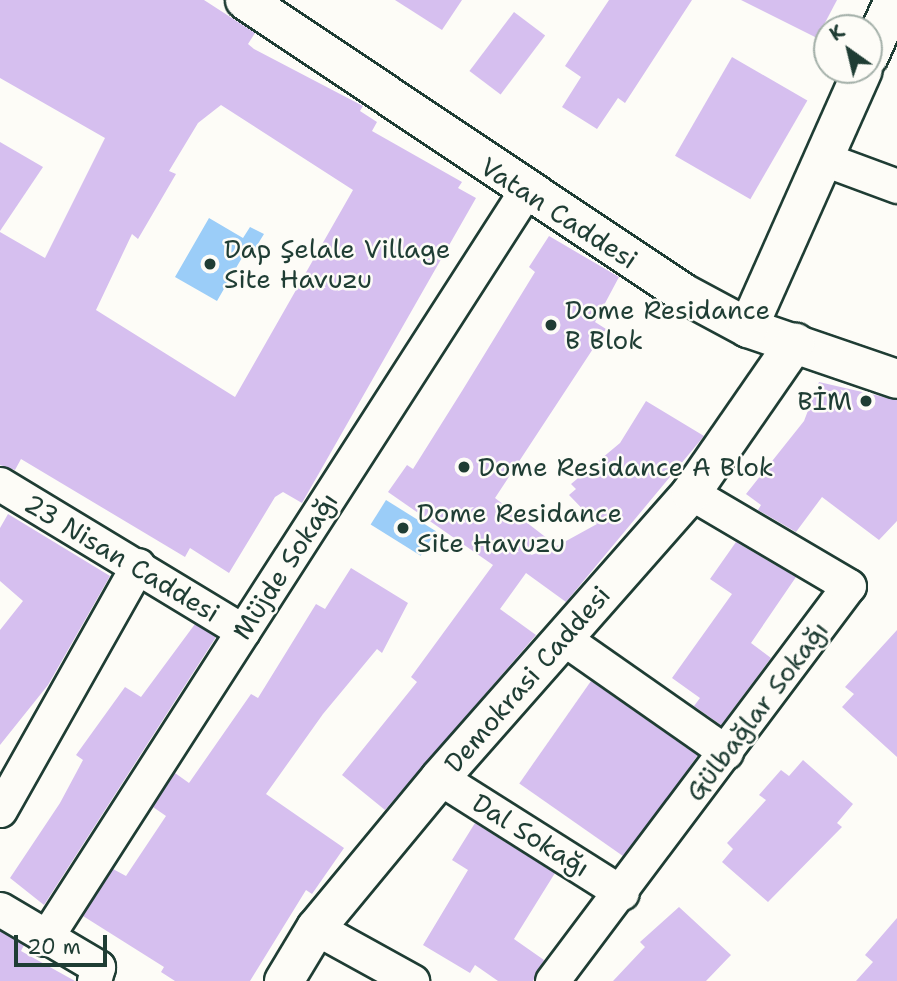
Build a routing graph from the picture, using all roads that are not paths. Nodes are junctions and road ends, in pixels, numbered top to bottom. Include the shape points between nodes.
1 (245, 0) edge
2 (895, 0) edge
3 (883, 26) edge
4 (857, 84) edge
5 (824, 159) junction
6 (897, 186) edge
7 (524, 192) junction
8 (748, 328) junction
9 (794, 343) junction
10 (897, 379) edge
11 (0, 484) edge
12 (691, 493) junction
13 (138, 565) junction
14 (243, 631) junction
15 (563, 638) junction
16 (726, 752) junction
17 (440, 778) junction
18 (0, 810) edge
19 (622, 893) junction
20 (0, 909) edge
21 (316, 928) junction
22 (45, 939) junction
23 (94, 981) edge
24 (284, 981) edge
25 (412, 981) edge
26 (552, 981) edge

1 - 7 street, Vatan Caddesi
2 - 3 street
4 - 5 street
5 - 6 street
5 - 8 street
7 - 8 street, Vatan Caddesi
7 - 14 street, Müjde Sokağı
8 - 9 street, Vatan Caddesi
9 - 10 street, Vatan Caddesi
9 - 12 street, Demokrasi Caddesi
11 - 13 street, 23 Nisan Caddesi
12 - 15 street, Demokrasi Caddesi
12 - 16 street, Gülbağlar Sokağı via 849,586
13 - 14 street, 23 Nisan Caddesi
13 - 18 street
14 - 22 street, Müjde Sokağı
15 - 16 street
15 - 17 street, Demokrasi Caddesi
16 - 19 street, Gülbağlar Sokağı
17 - 19 street, Dal Sokağı
17 - 21 street, Demokrasi Caddesi
19 - 26 street, Gülbağlar Sokağı
20 - 22 street
21 - 24 street, Demokrasi Caddesi
21 - 25 street
22 - 23 street via 97,967

